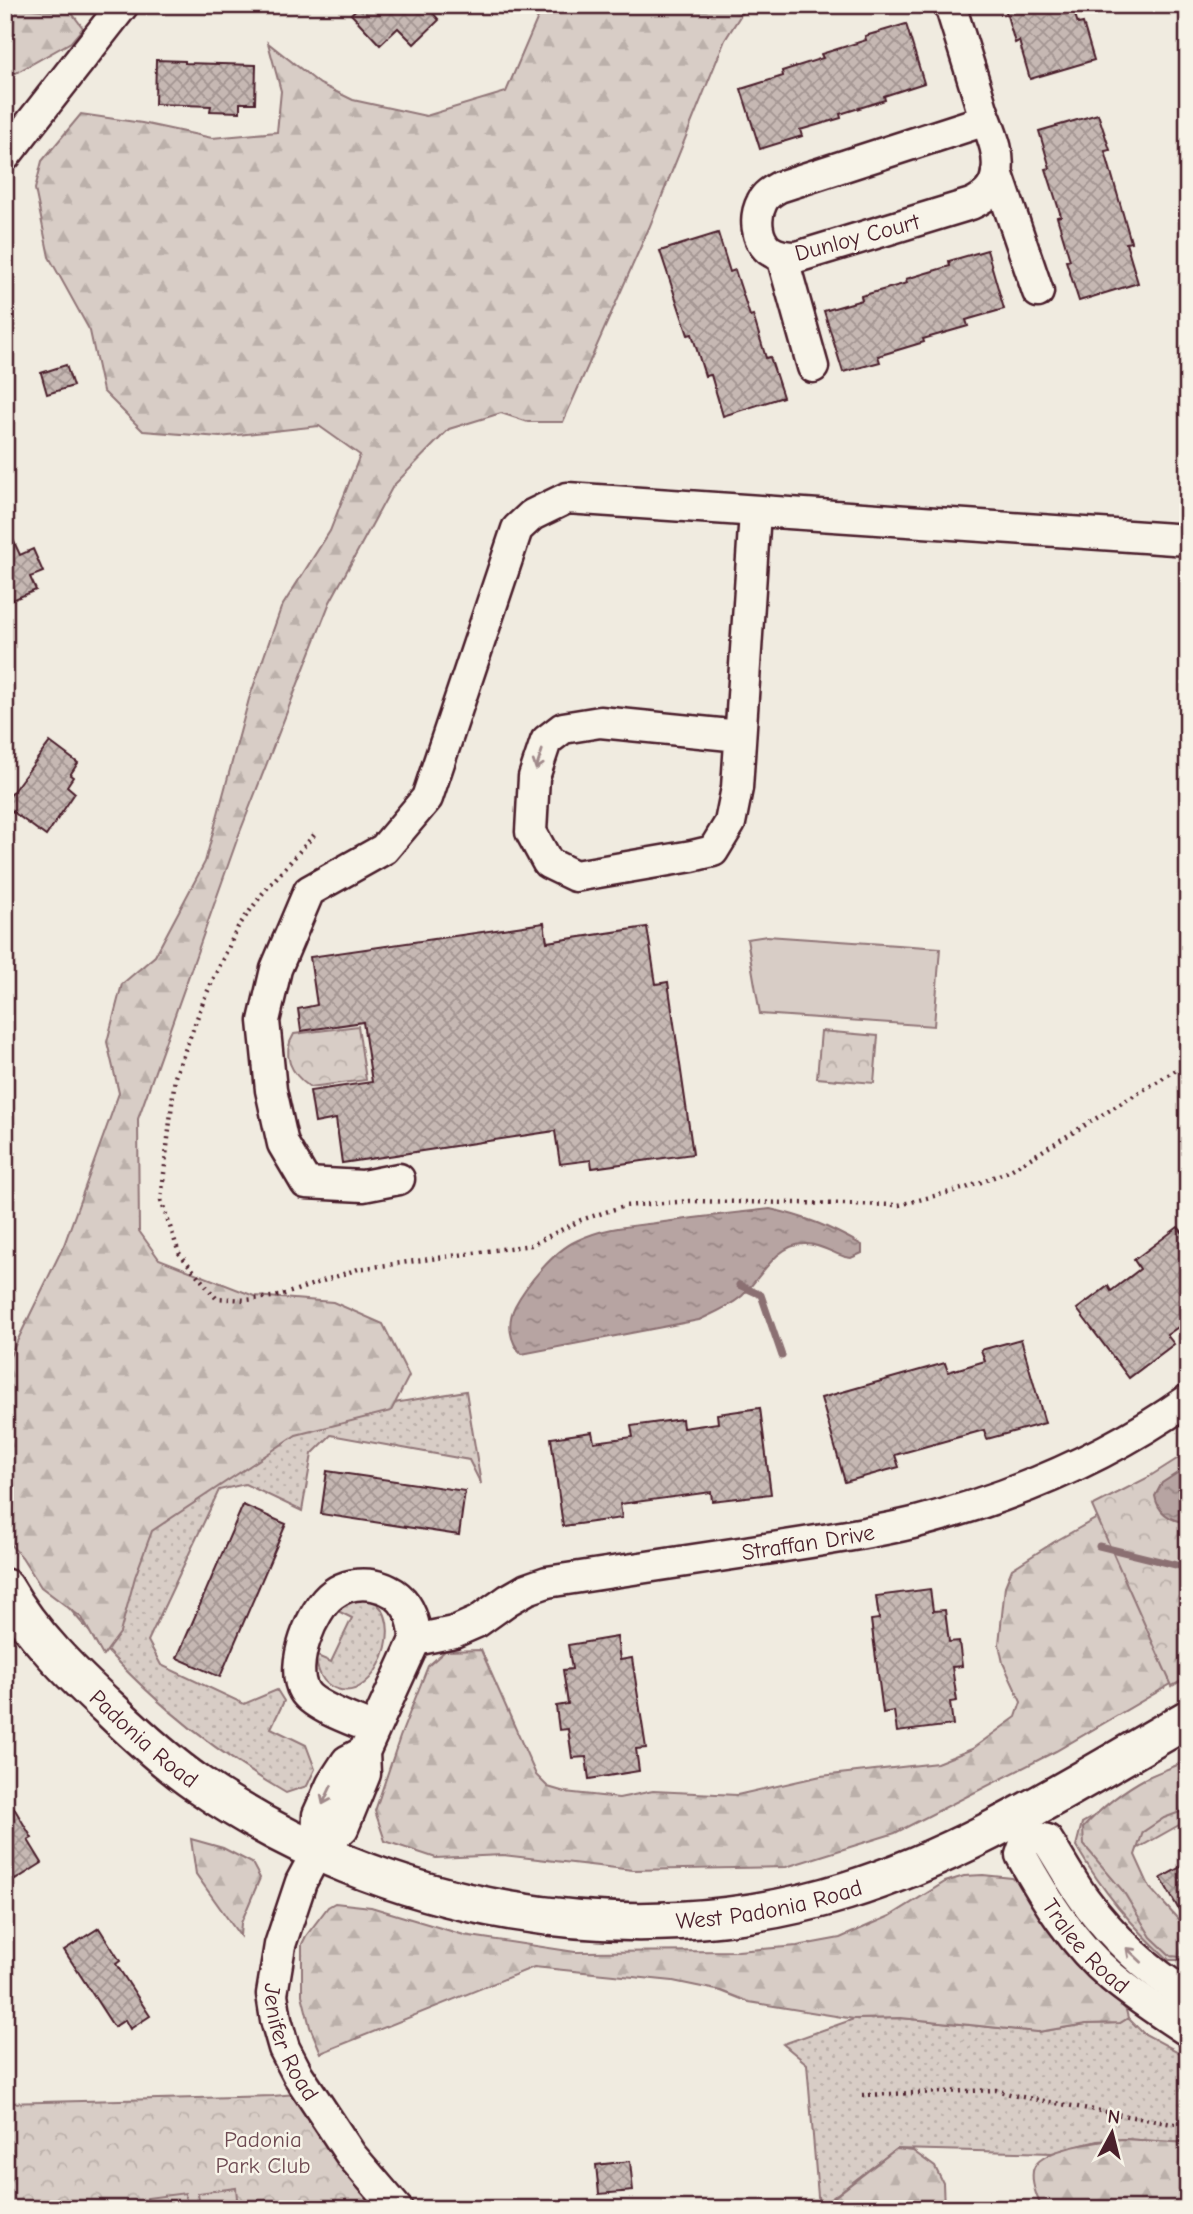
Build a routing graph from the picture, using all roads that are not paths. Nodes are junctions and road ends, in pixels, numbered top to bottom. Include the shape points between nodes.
1 (123, 5) edge
2 (950, 5) edge
3 (986, 120) junction
4 (5, 156) edge
5 (998, 172) junction
6 (782, 256) junction
7 (1038, 292) dead end
8 (813, 367) dead end
9 (755, 512) junction
10 (1188, 540) edge
11 (740, 736) junction
12 (399, 1179) dead end
13 (1188, 1400) edge
14 (8, 1598) edge
15 (415, 1640) junction
16 (1188, 1719) edge
17 (369, 1740) junction
18 (1023, 1826) junction
19 (317, 1852) junction
20 (1179, 1996) edge
21 (1188, 2031) edge
22 (397, 2209) edge

1 - 4 street
2 - 3 street
3 - 5 street
3 - 6 street, Dunloy Court via 770,192 762,202 757,229 769,250
5 - 6 street, Dunloy Court via 984,198 971,204 797,257
5 - 7 street
6 - 8 street
9 - 10 street
9 - 11 street
9 - 12 street via 567,498 533,515 517,529 427,798 384,849 309,891 276,969 264,1021 271,1090 284,1144 306,1183 363,1186
11 -> 11 street via 600,722 563,729 546,741 534,776 531,832 548,863 575,876 713,851 730,823
13 - 15 street, Straffan Drive via 1087,1461 979,1504 856,1534 547,1582 527,1589 477,1622
14 - 19 main road, Padonia Road via 51,1650 150,1746 197,1784
15 - 17 street
15 - 17 street via 408,1608 399,1598 386,1589 362,1584 334,1592 324,1601 301,1647 303,1690
16 - 18 main road, West Padonia Road
17 - 19 street, Jenifer Road via 365,1774 343,1828
18 - 19 main road, West Padonia Road via 844,1892 747,1913 688,1920 623,1921 498,1910 382,1879
18 - 20 street, Tralee Road via 1021,1855 1077,1941 1110,1976
19 - 22 street, Jenifer Road via 301,1882 280,1945 272,1994 276,2020 284,2048 317,2106
20 - 21 street, Tralee Road

